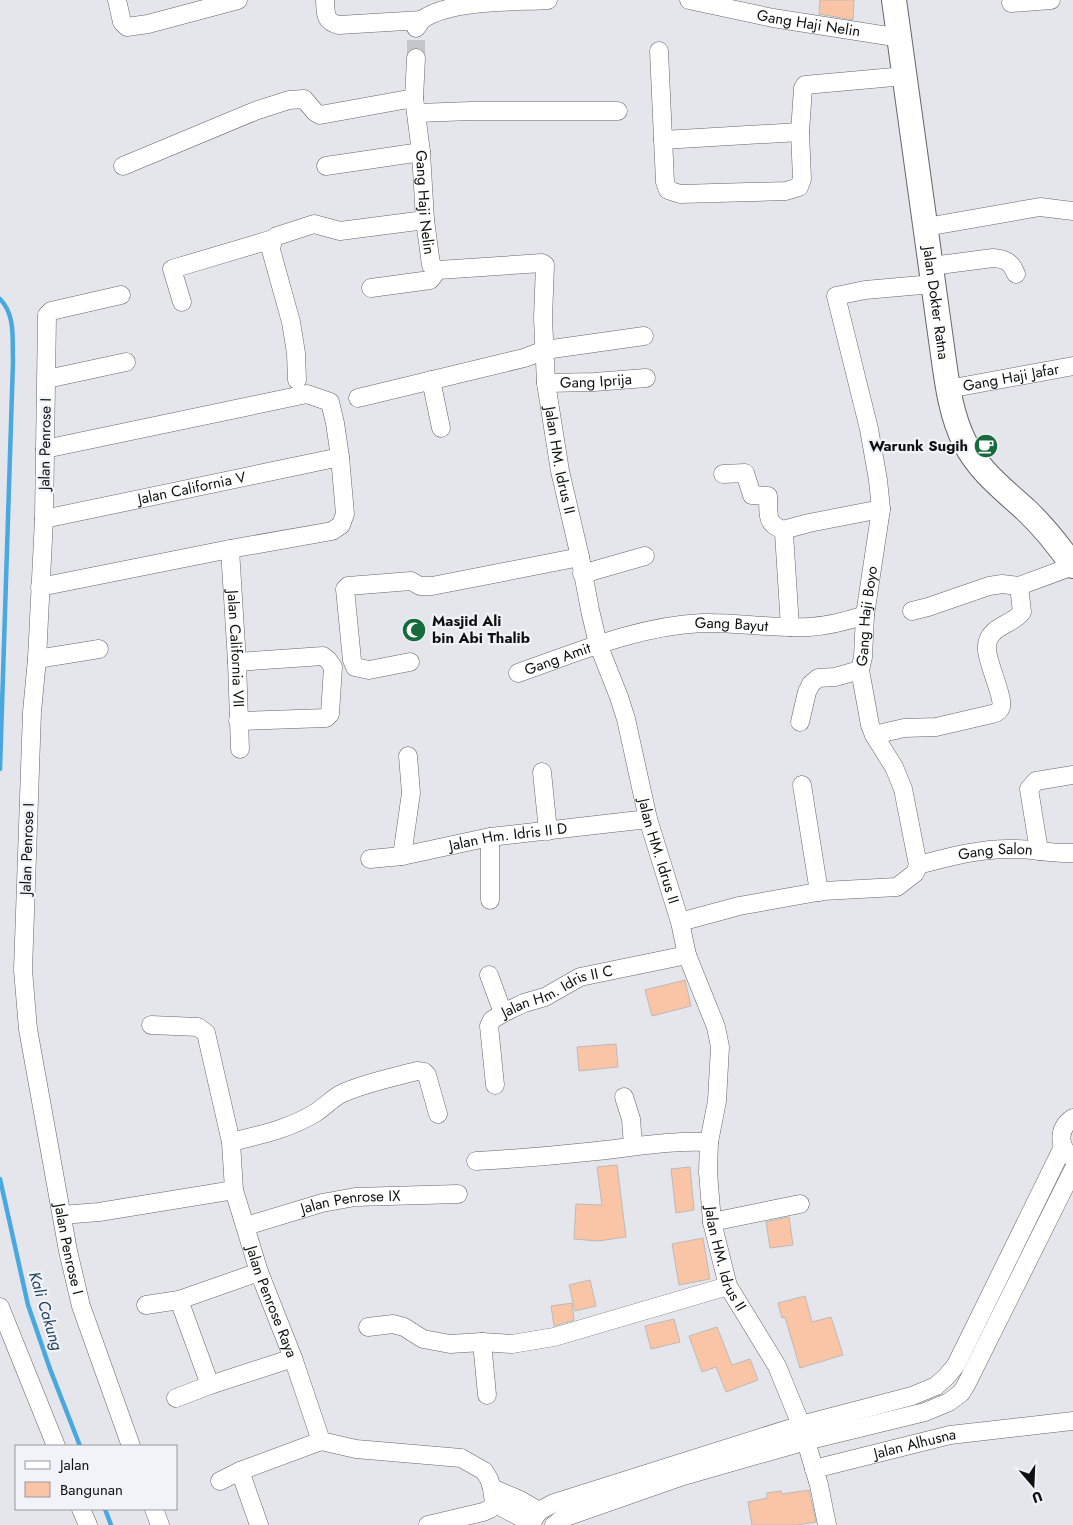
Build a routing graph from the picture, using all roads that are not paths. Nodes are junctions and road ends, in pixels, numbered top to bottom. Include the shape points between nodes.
1 (117, 0) edge
2 (238, 0) edge
3 (324, 0) edge
4 (548, 0) edge
5 (689, 0) edge
6 (894, 0) edge
7 (1051, 0) edge
8 (1011, 3) dead end
9 (427, 15) edge
10 (900, 38) junction
11 (659, 51) dead end
12 (416, 58) tunnel mouth
13 (906, 76) junction
14 (415, 106) junction
15 (618, 111) dead end
16 (800, 132) junction
17 (663, 140) junction
18 (421, 152) junction
19 (123, 166) dead end
20 (326, 166) dead end
21 (1073, 211) edge
22 (425, 220) junction
23 (926, 227) junction
24 (273, 239) junction
25 (542, 262) joint
26 (438, 270) junction
27 (1016, 274) dead end
28 (932, 275) junction
29 (371, 288) dead end
30 (121, 294) dead end
31 (182, 302) dead end
32 (644, 336) dead end
33 (545, 350) junction
34 (126, 362) dead end
35 (1073, 366) edge
36 (646, 378) dead end
37 (47, 379) junction
38 (297, 380) dead end
39 (431, 380) junction
40 (546, 383) junction
41 (948, 388) junction
42 (358, 398) dead end
43 (441, 428) dead end
44 (45, 449) junction
45 (340, 457) junction
46 (723, 474) dead end
47 (881, 510) junction
48 (44, 519) junction
49 (783, 530) junction
50 (230, 549) junction
51 (645, 556) dead end
52 (580, 557) junction
53 (1073, 566) edge
54 (582, 574) junction
55 (1018, 586) junction
56 (40, 587) junction
57 (912, 611) dead end
58 (865, 615) junction
59 (790, 627) junction
60 (598, 644) junction
61 (99, 649) dead end
62 (37, 659) junction
63 (237, 662) junction
64 (410, 662) dead end
65 (860, 670) junction
66 (518, 672) dead end
67 (238, 721) junction
68 (800, 722) dead end
69 (874, 734) junction
70 (240, 749) dead end
71 (408, 756) dead end
72 (542, 772) dead end
73 (1073, 775) edge
74 (802, 785) dead end
75 (648, 820) junction
76 (548, 831) junction
77 (490, 837) junction
78 (1039, 851) junction
79 (1073, 853) edge
80 (402, 856) junction
81 (370, 859) dead end
82 (918, 865) junction
83 (818, 892) junction
84 (490, 900) dead end
85 (680, 922) junction
86 (687, 955) junction
87 (489, 975) dead end
88 (503, 1013) junction
89 (152, 1025) dead end
90 (496, 1084) dead end
91 (624, 1097) dead end
92 (438, 1114) dead end
93 (1073, 1118) edge
94 (231, 1142) junction
95 (710, 1142) junction
96 (633, 1145) junction
97 (1068, 1152) edge
98 (476, 1161) dead end
99 (1073, 1170) edge
100 (234, 1190) junction
101 (458, 1194) dead end
102 (800, 1204) dead end
103 (62, 1215) junction
104 (712, 1222) junction
105 (246, 1226) junction
106 (259, 1272) junction
107 (728, 1286) junction
108 (179, 1300) junction
109 (146, 1305) dead end
110 (1, 1312) edge
111 (368, 1327) dead end
112 (482, 1342) junction
113 (294, 1358) junction
114 (210, 1385) junction
115 (487, 1395) dead end
116 (176, 1398) dead end
117 (1073, 1421) edge
118 (803, 1433) junction
119 (322, 1441) junction
120 (56, 1445) edge
121 (131, 1445) edge
122 (814, 1469) junction
123 (240, 1471) junction
124 (220, 1481) dead end
125 (493, 1496) junction
126 (81, 1510) edge
127 (154, 1510) edge
128 (533, 1520) edge
129 (88, 1525) edge
130 (160, 1525) edge
131 (259, 1525) edge
132 (428, 1525) edge
133 (554, 1525) edge
134 (827, 1525) edge

1 - 2 street via 122,22 132,27
3 - 9 street via 326,17 339,25
4 - 9 street via 470,4
5 - 10 street, Gang Haji Nelin via 773,18
6 - 10 street, Jalan Dokter Ratna
7 - 8 street
10 - 13 street, Jalan Dokter Ratna
11 - 17 street
12 - 14 street, Gang Haji Nelin
13 - 16 street via 805,85
13 - 23 street, Jalan Dokter Ratna
14 - 15 street via 472,110
14 - 18 street, Gang Haji Nelin
14 - 19 street via 320,115 304,99 290,100 255,111
16 - 17 street
16 - 17 street via 802,179 799,186 786,191 680,194 668,190
18 - 20 street
18 - 22 street, Gang Haji Nelin
21 - 23 street via 1040,207
22 - 24 street via 340,230 314,224
22 - 26 street, Gang Haji Nelin via 431,265
23 - 28 street, Jalan Dokter Ratna
24 - 31 street via 172,269
24 - 38 street via 270,250 291,322
25 - 26 street, Gang Haji Nelin
25 - 33 street, Jalan HM. Idrus II via 545,265
26 - 29 street via 430,280
27 - 28 street via 1010,262 993,258
28 - 41 street, Jalan Dokter Ratna
28 - 47 street, Gang Haji Boyo via 836,296 869,429
30 - 37 street, Jalan Penrose I via 51,311 47,315
32 - 33 street
33 - 39 street
33 - 40 street, Jalan HM. Idrus II
34 - 37 street
35 - 41 street, Gang Haji Jafar
36 - 40 street, Gang Iprija
37 - 44 street, Jalan Penrose I
39 - 42 street
39 - 43 street
40 - 52 street, Jalan HM. Idrus II via 560,472
41 - 53 street, Jalan Dokter Ratna via 957,425 976,461 1054,540
44 - 45 street via 307,394 330,402
44 - 48 street, Jalan Penrose I
45 - 48 street, Jalan California V
45 - 50 street via 346,514 341,525 332,531
46 - 49 street via 745,473 752,496 768,496 769,518
47 - 49 street
47 - 58 street, Gang Haji Boyo
48 - 56 street, Jalan Penrose I
49 - 59 street
50 - 56 street
50 - 63 street, Jalan California VII
51 - 54 street
52 - 54 street, Jalan HM. Idrus II
52 - 64 street via 432,586 420,586 410,581 348,586 345,589 355,668 369,670
53 - 55 street
54 - 60 street, Jalan HM. Idrus II
55 - 57 street via 989,586
55 - 69 street via 1022,612 996,630 988,642 990,667 1001,699 1000,710 936,727 904,728
56 - 62 street, Jalan Penrose I
58 - 59 street, Gang Bayut via 824,625
58 - 65 street, Gang Haji Boyo
59 - 60 street, Gang Bayut via 702,623 647,630
60 - 66 street, Gang Amit
60 - 75 street, Jalan HM. Idrus II via 626,719
61 - 62 street
62 - 103 street, Jalan Penrose I via 32,712 23,970 28,1029
63 - 67 street, Jalan California VII
63 - 67 street via 323,656 333,667 330,714 326,718
65 - 68 street via 818,678 811,684
65 - 69 street, Gang Haji Boyo
67 - 70 street, Jalan California VII
69 - 82 street, Gang Haji Boyo via 899,776
71 - 80 street via 411,793
72 - 76 street
73 - 78 street via 1036,781 1029,789
74 - 83 street
75 - 76 street, Jalan Hm. Idris II D
75 - 85 street, Jalan HM. Idrus II
76 - 77 street, Jalan Hm. Idris II D
77 - 80 street, Jalan Hm. Idris II D
77 - 84 street
78 - 79 street, Gang Salon
78 - 82 street, Gang Salon via 973,852
80 - 81 street, Jalan Hm. Idris II D
82 - 83 street via 915,873 897,887
83 - 85 street via 739,906
85 - 86 street, Jalan HM. Idrus II
86 - 88 street, Jalan Hm. Idris II C via 580,977 546,997
86 - 95 street, Jalan HM. Idrus II via 716,1027 720,1047 717,1101
87 - 88 street
88 - 90 street, Jalan Hm. Idris II C via 492,1020 490,1026
89 - 94 street, Jalan Penrose Raya via 198,1027 206,1033
91 - 96 street via 631,1119
92 - 94 street via 426,1075 417,1071 352,1089 293,1124
93 - 97 street via 1063,1127 1061,1134
94 - 100 street, Jalan Penrose Raya
95 - 96 street via 684,1140
95 - 104 street, Jalan HM. Idrus II via 708,1172
96 - 98 street
97 - 118 street via 956,1365 946,1377 936,1386 912,1396
99 - 118 street via 961,1393 925,1412
100 - 103 street
100 - 105 street, Jalan Penrose Raya
101 - 105 street, Jalan Penrose IX via 355,1197 322,1203
102 - 104 street
103 - 121 street, Jalan Penrose I via 81,1306
104 - 107 street, Jalan HM. Idrus II
105 - 106 street, Jalan Penrose Raya
106 - 108 street
106 - 113 street, Jalan Penrose Raya
107 - 112 street via 554,1337 512,1344
107 - 118 street, Jalan HM. Idrus II via 777,1366
108 - 109 street
108 - 114 street
110 - 120 street
111 - 112 street via 392,1324 404,1327 423,1339 450,1344
112 - 115 street
113 - 114 street
113 - 119 street, Jalan Penrose Raya
114 - 116 street
117 - 122 street, Jalan Alhusna via 950,1435
118 - 122 street, Jalan HM. Idrus II
118 - 128 street via 554,1503
118 - 133 street via 563,1518
119 - 123 street
119 - 125 street via 356,1449 461,1458 484,1471
122 - 134 street
123 - 124 street
123 - 131 street
125 - 128 street via 520,1500
125 - 132 street via 490,1510
126 - 129 street
127 - 130 street

